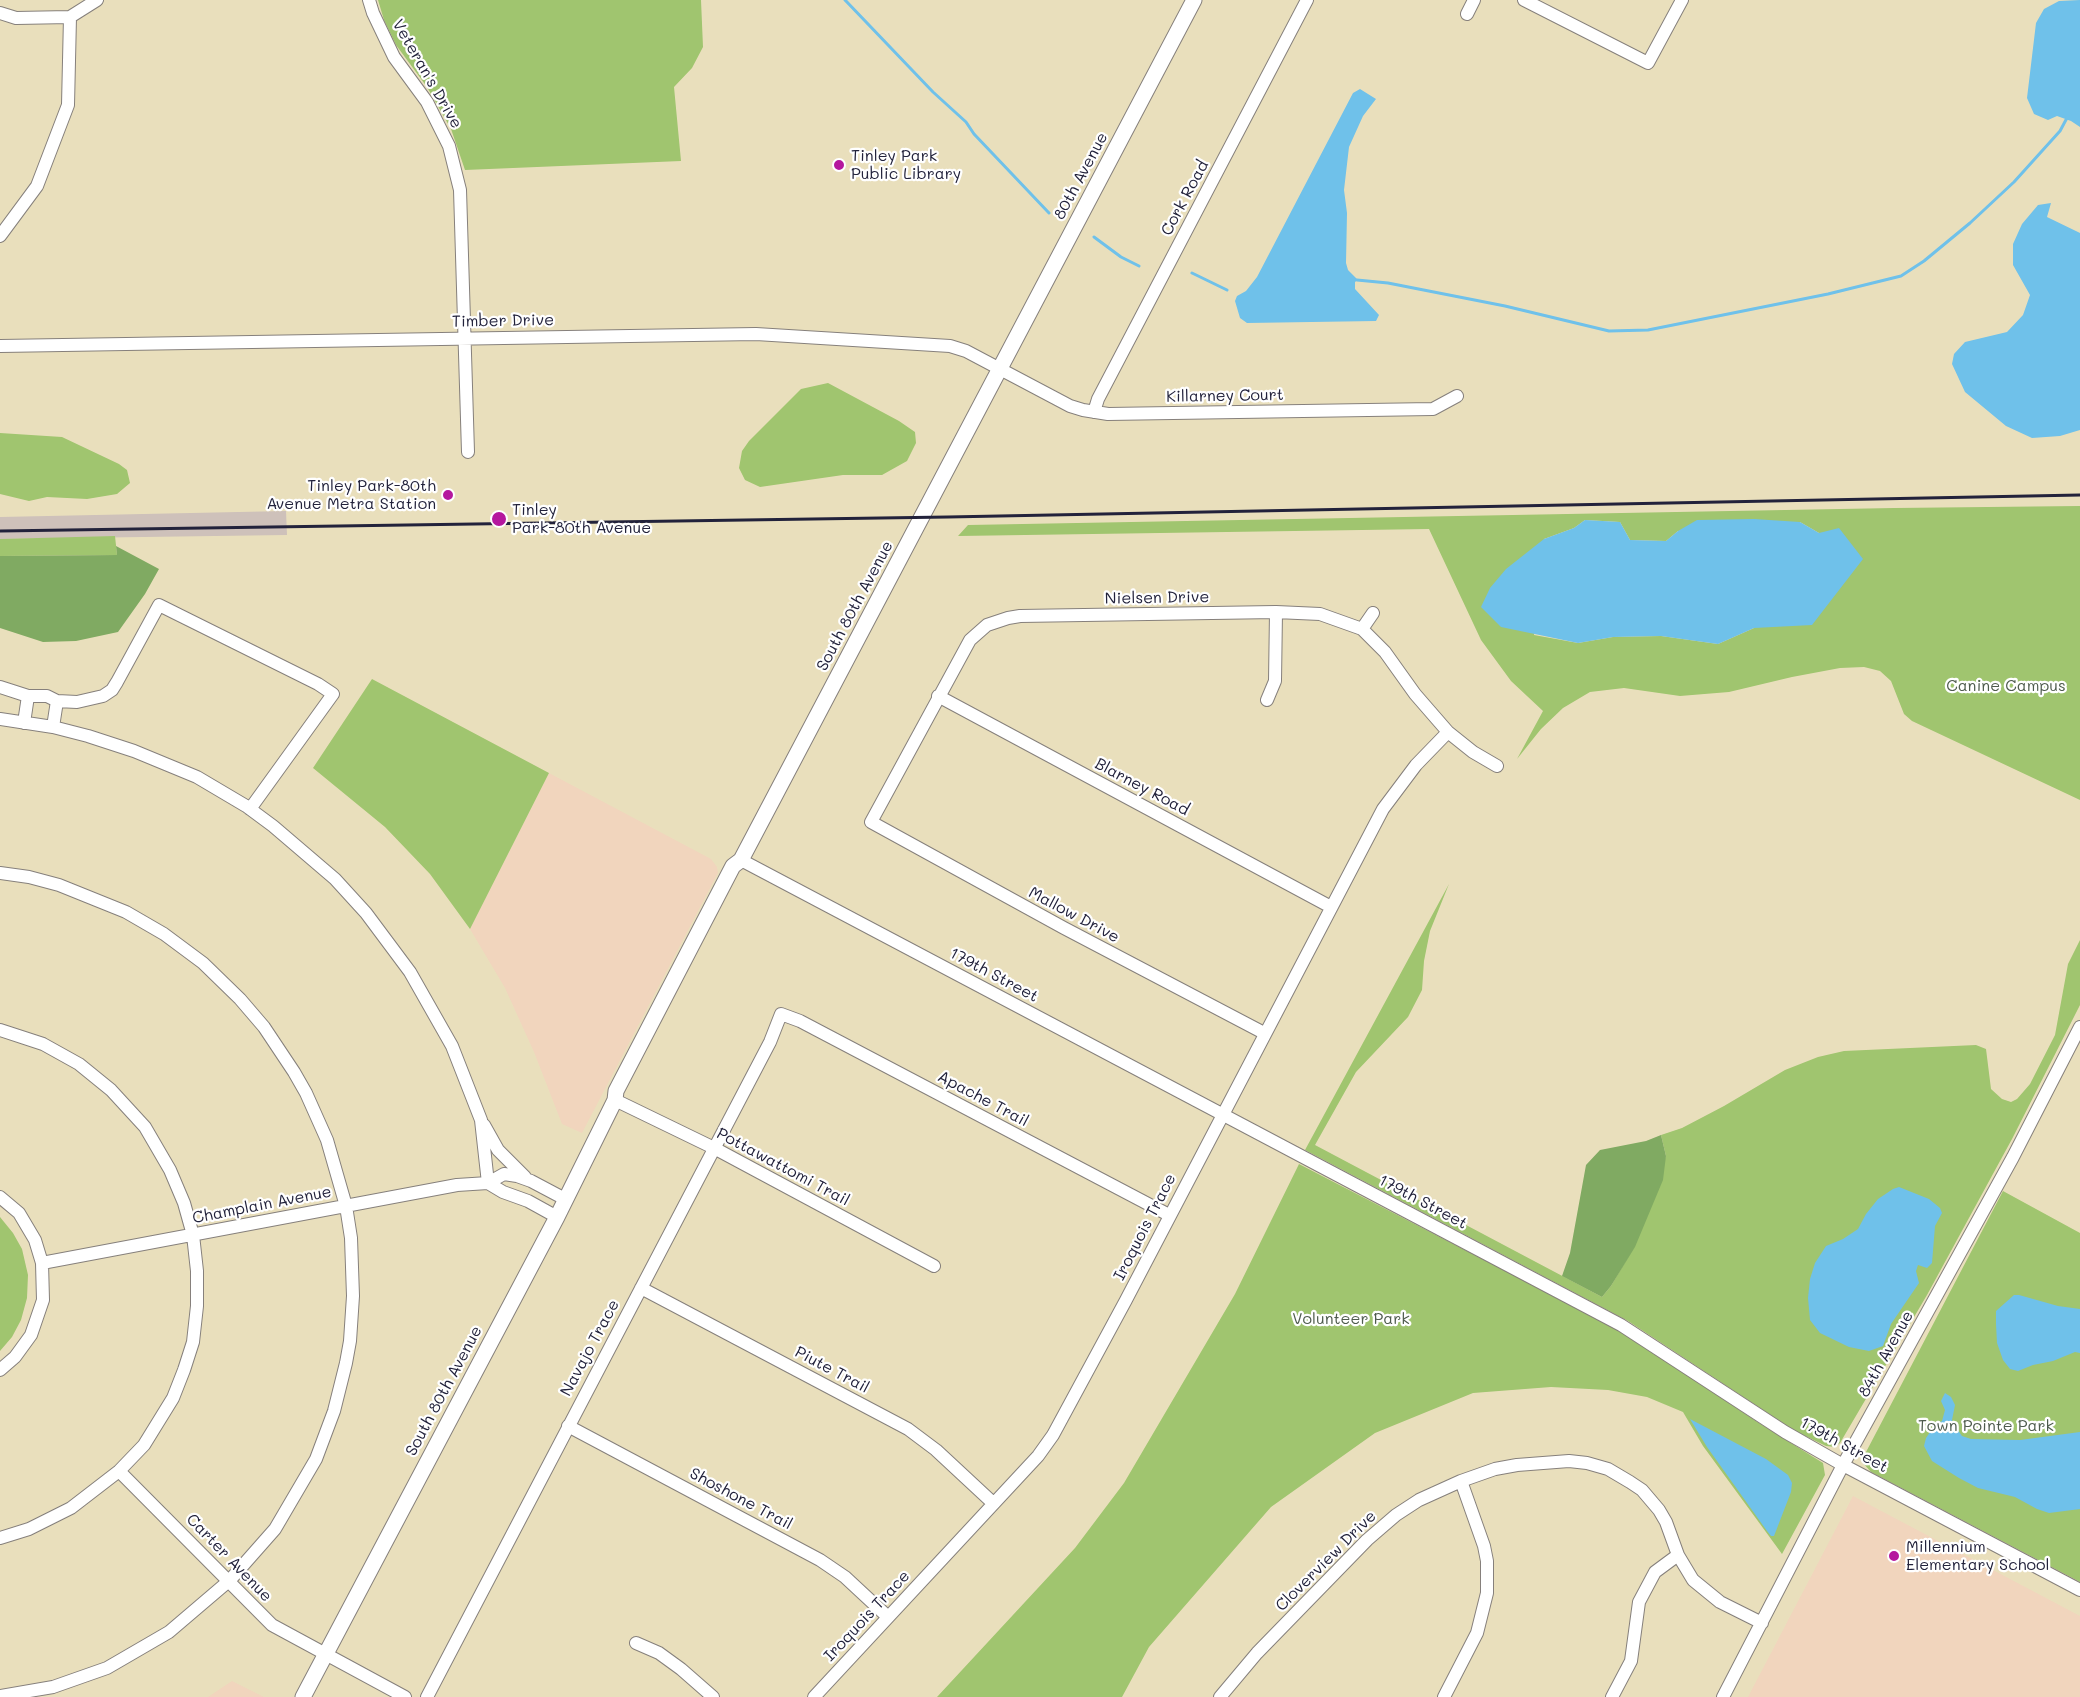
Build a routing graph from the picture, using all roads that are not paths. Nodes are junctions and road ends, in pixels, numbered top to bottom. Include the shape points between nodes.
1 (97, 0) edge
2 (369, 0) edge
3 (1194, 0) edge
4 (1307, 0) edge
5 (1474, 0) edge
6 (1524, 0) edge
7 (1682, 0) edge
8 (0, 13) edge
9 (1467, 14) dead end
10 (70, 16) junction
11 (0, 236) edge
12 (465, 338) junction
13 (0, 346) edge
14 (1000, 369) junction
15 (1457, 396) dead end
16 (1094, 412) junction
17 (468, 452) dead end
18 (1276, 612) junction
19 (1373, 614) dead end
20 (1362, 629) junction
21 (0, 687) edge
22 (28, 696) junction
23 (938, 696) junction
24 (1267, 700) dead end
25 (57, 701) junction
26 (0, 719) edge
27 (24, 723) junction
28 (53, 727) junction
29 (1448, 732) junction
30 (1497, 766) dead end
31 (250, 809) junction
32 (871, 822) joint
33 (741, 860) junction
34 (0, 873) edge
35 (1331, 907) junction
36 (781, 1014) joint
37 (2080, 1027) edge
38 (0, 1030) edge
39 (1264, 1034) junction
40 (615, 1100) junction
41 (1222, 1114) junction
42 (481, 1120) junction
43 (714, 1148) junction
44 (531, 1181) junction
45 (488, 1183) junction
46 (0, 1197) edge
47 (565, 1199) junction
48 (346, 1206) junction
49 (1169, 1215) junction
50 (556, 1217) junction
51 (192, 1235) junction
52 (42, 1263) junction
53 (934, 1266) dead end
54 (641, 1288) junction
55 (0, 1370) edge
56 (568, 1426) junction
57 (1843, 1465) junction
58 (119, 1471) junction
59 (1461, 1481) junction
60 (993, 1503) junction
61 (0, 1538) edge
62 (1678, 1555) junction
63 (230, 1580) junction
64 (2080, 1590) edge
65 (888, 1617) junction
66 (1762, 1623) junction
67 (636, 1643) dead end
68 (325, 1655) junction
69 (0, 1696) edge
70 (303, 1697) edge
71 (405, 1697) edge
72 (426, 1697) edge
73 (713, 1697) edge
74 (814, 1697) edge
75 (1220, 1697) edge
76 (1444, 1697) edge
77 (1612, 1697) edge
78 (1723, 1697) edge

1 - 10 street
2 - 12 street, Veteran's Drive via 394,57 427,102 448,146 460,190
3 - 14 street, 80th Avenue
4 - 16 street, Cork Road
5 - 9 street
6 - 7 street via 1648,63
8 - 10 street via 16,18
10 - 11 street via 68,105 37,186
12 - 13 street, Timber Drive
12 - 14 street, Timber Drive via 756,334 950,346
12 - 17 street, Veteran's Drive
14 - 16 street, Killarney Court via 1070,406
14 - 33 street, South 80th Avenue
15 - 16 street, Killarney Court via 1433,410
18 - 20 street, Nielsen Drive via 1320,614
18 - 23 street, Nielsen Drive via 1008,618 987,625 974,635
18 - 24 street via 1275,681
19 - 20 street
20 - 29 street, Nielsen Drive
21 - 22 street
22 - 25 street via 47,696
22 - 27 street
23 - 32 street, Nielsen Drive
23 - 35 street, Blarney Road
25 - 28 street
25 - 31 street via 90,700 111,690 159,605 318,684 333,694
26 - 27 street
27 - 28 street
28 - 31 street via 153,758 197,777
29 - 30 street, Nielsen Drive
29 - 35 street, Iroquois Trace via 1416,765 1383,809
31 - 42 street via 335,879 389,942 452,1046
32 - 39 street, Mallow Drive
33 - 40 street, South 80th Avenue via 733,866 616,1091
33 - 41 street, 179th Street
34 - 48 street via 59,885 126,912 164,934 224,982 264,1027 306,1093 327,1140
35 - 39 street, Iroquois Trace
36 - 43 street, Navajo Trace
36 - 49 street, Apache Trail
37 - 57 street, 84th Avenue
38 - 51 street via 43,1044 69,1058 127,1106 145,1127 173,1176
39 - 41 street, Iroquois Trace
40 - 43 street, Pottawattomi Trail
40 - 47 street, South 80th Avenue
41 - 49 street, Iroquois Trace
41 - 57 street, 179th Street via 1621,1325 1785,1432
42 - 44 street via 498,1150
42 - 45 street
43 - 53 street, Pottawattomi Trail
43 - 54 street, Navajo Trace
44 - 45 street, Champlain Avenue via 504,1174
44 - 47 street, Champlain Avenue
45 - 48 street, Champlain Avenue
45 - 50 street
46 - 52 street via 18,1213 35,1240
47 - 50 street, South 80th Avenue
48 - 51 street, Champlain Avenue
48 - 63 street via 353,1296 350,1341 334,1412 300,1489 275,1529
49 - 60 street, Iroquois Trace via 1053,1435
50 - 68 street, South 80th Avenue
51 - 52 street, Champlain Avenue
51 - 58 street via 198,1271 193,1341 173,1398 159,1423
52 - 55 street via 43,1300 31,1335
54 - 56 street, Navajo Trace
54 - 60 street, Piute Trail via 908,1429
56 - 65 street, Shoshone Trail via 820,1560 845,1577
56 - 72 street, Navajo Trace
57 - 64 street, 179th Street
57 - 66 street, 84th Avenue
58 - 61 street via 54,1518
58 - 63 street, Carter Avenue
59 - 62 street, Cloverview Drive via 1495,1469 1538,1463 1569,1461 1598,1466 1630,1482 1650,1499 1666,1522
59 - 75 street, Cloverview Drive via 1419,1500 1367,1540 1257,1653
59 - 76 street via 1484,1546 1487,1593 1477,1633
60 - 65 street, Iroquois Trace
62 - 66 street, Cloverview Drive via 1693,1580 1707,1593
62 - 77 street via 1655,1572 1639,1602 1631,1661
63 - 68 street, Carter Avenue via 272,1625
63 - 69 street via 169,1632 107,1668 53,1687
65 - 74 street, Iroquois Trace
66 - 78 street, 84th Avenue
67 - 73 street via 681,1668
68 - 70 street, South 80th Avenue
68 - 71 street, Carter Avenue

